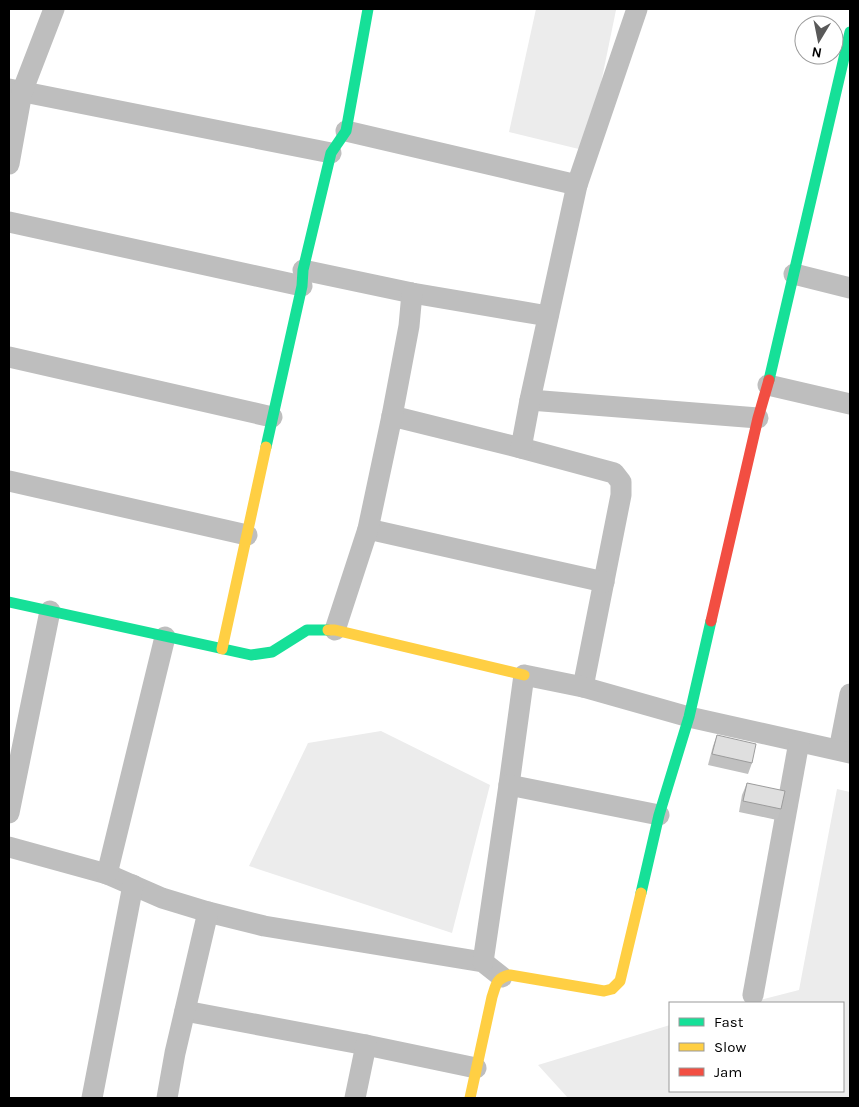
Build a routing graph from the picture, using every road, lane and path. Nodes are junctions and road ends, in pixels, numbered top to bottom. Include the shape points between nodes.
1 (54, 9) edge
2 (368, 9) edge
3 (637, 9) edge
4 (850, 32) edge
5 (15, 90) edge
6 (346, 131) junction
7 (331, 153) junction
8 (9, 164) edge
9 (577, 185) junction
10 (9, 222) edge
11 (794, 274) junction
12 (303, 278) junction
13 (850, 288) edge
14 (412, 293) junction
15 (548, 316) junction
16 (9, 357) edge
17 (768, 385) junction
18 (530, 400) junction
19 (850, 404) edge
20 (392, 416) junction
21 (272, 417) junction
22 (758, 418) junction
23 (521, 448) junction
24 (9, 481) edge
25 (368, 528) junction
26 (247, 535) junction
27 (604, 582) junction
28 (9, 602) edge
29 (50, 612) junction
30 (336, 630) junction
31 (165, 637) junction
32 (222, 649) junction
33 (524, 675) junction
34 (582, 687) junction
35 (850, 694) edge
36 (689, 717) junction
37 (799, 742) junction
38 (844, 752) edge
39 (508, 785) junction
40 (9, 813) edge
41 (659, 815) junction
42 (9, 847) edge
43 (107, 874) junction
44 (133, 885) junction
45 (208, 912) junction
46 (483, 962) junction
47 (502, 977) junction
48 (753, 995) dead end
49 (185, 1011) junction
50 (366, 1046) junction
51 (476, 1068) junction
52 (92, 1098) edge
53 (167, 1098) edge
54 (355, 1098) edge
55 (470, 1098) edge

1 - 5 street
2 - 6 street
3 - 9 street
4 - 11 street
5 - 7 street
5 - 8 street
6 - 7 street
6 - 9 street
7 - 12 street
9 - 15 street
10 - 12 street
11 - 13 street
11 - 17 street
12 - 14 street
12 - 21 street
14 - 15 street
14 - 20 street
15 - 18 street
16 - 21 street
17 - 19 street
17 - 22 street
18 - 22 street
18 - 23 street
20 - 23 street
20 - 25 street
21 - 26 street
22 - 36 street
23 - 27 street via 614,473 621,482
24 - 26 street
25 - 27 street
25 - 30 street
26 - 32 street
27 - 34 street
28 - 29 street
29 - 31 street
29 - 40 street
30 - 32 street via 307,630 272,652 251,655
30 - 33 street
31 - 32 street
31 - 43 street
33 - 34 street
33 - 39 street
34 - 36 street
35 - 38 street
36 - 37 street
36 - 41 street
37 - 38 street
37 - 48 street
39 - 41 street
39 - 46 street
41 - 47 street via 620,981 612,989 604,991 510,975
42 - 43 street
43 - 44 street
44 - 45 street
44 - 52 street
45 - 46 street via 264,926
45 - 49 street
46 - 47 street
47 - 51 street via 492,997
49 - 50 street
49 - 53 street
50 - 51 street
50 - 54 street
51 - 55 street

